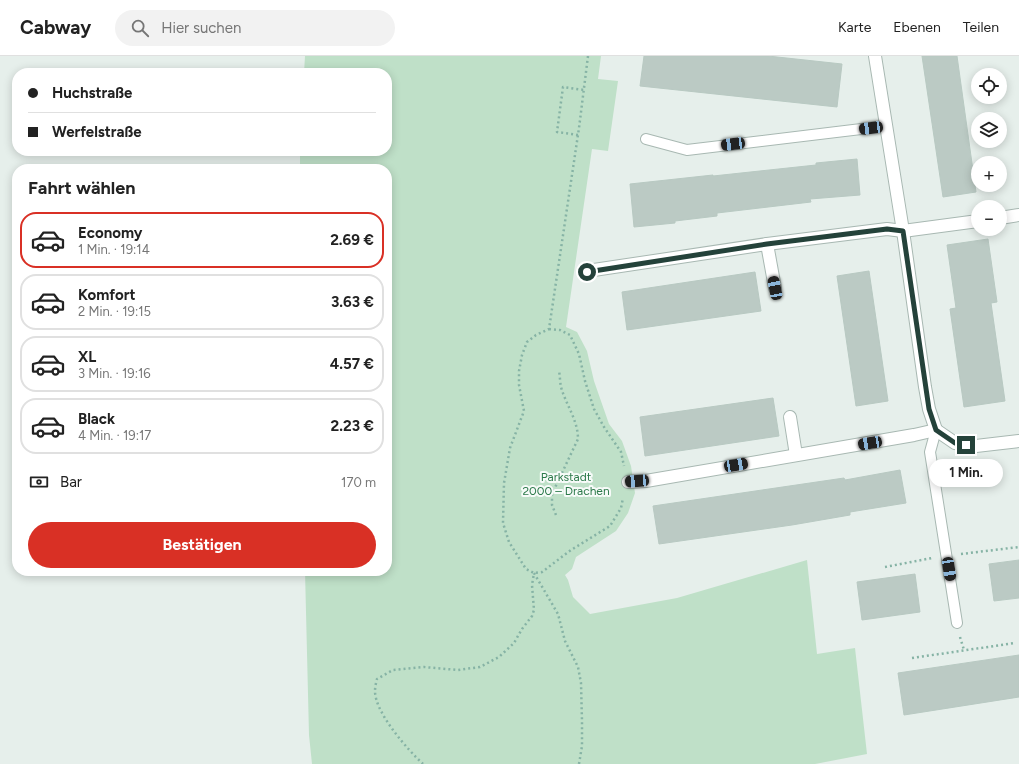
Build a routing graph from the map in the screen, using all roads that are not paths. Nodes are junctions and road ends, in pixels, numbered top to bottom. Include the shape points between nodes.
1 (875, 56) edge
2 (886, 126) junction
3 (646, 139) dead end
4 (1019, 215) edge
5 (1007, 217) edge
6 (971, 222) edge
7 (903, 231) junction
8 (767, 244) junction
9 (587, 272) dead end
10 (775, 288) dead end
11 (790, 417) dead end
12 (936, 430) junction
13 (1019, 441) edge
14 (796, 455) junction
15 (628, 482) road end
16 (957, 623) dead end

1 - 2 street
2 - 3 lane via 687,150
2 - 7 street
4 - 5 street
6 - 7 street
7 - 8 street via 887,229
7 - 12 street via 925,387
8 - 9 street
8 - 10 street
11 - 14 street
12 - 13 street via 955,443 976,446
12 - 14 street
12 - 16 lane via 930,452
14 - 15 street

